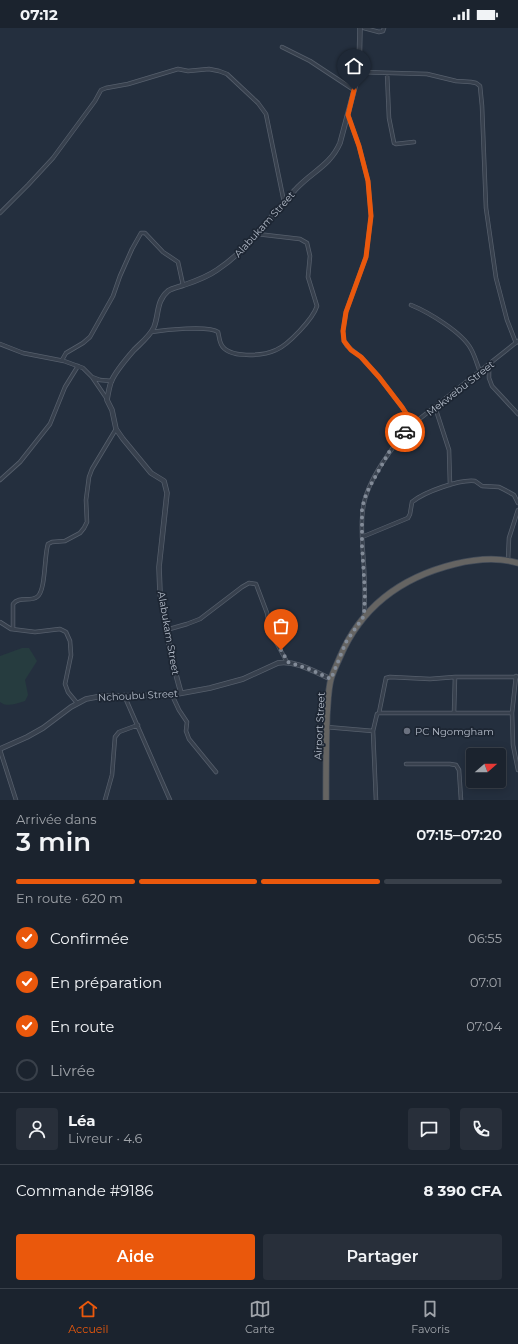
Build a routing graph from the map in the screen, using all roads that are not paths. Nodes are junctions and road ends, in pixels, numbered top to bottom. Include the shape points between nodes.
1 (360, 28) edge
2 (364, 28) edge
3 (384, 28) edge
4 (282, 47) dead end
5 (359, 72) junction
6 (387, 73) junction
7 (354, 90) junction
8 (348, 115) junction
9 (414, 142) dead end
10 (284, 202) junction
11 (0, 213) edge
12 (257, 234) junction
13 (183, 285) junction
14 (411, 305) dead end
15 (151, 332) junction
16 (517, 342) edge
17 (0, 344) edge
18 (62, 360) junction
19 (489, 365) junction
20 (78, 366) junction
21 (480, 372) junction
22 (92, 377) junction
23 (112, 381) junction
24 (107, 400) junction
25 (435, 407) junction
26 (518, 414) edge
27 (413, 424) junction
28 (116, 429) junction
29 (0, 480) edge
30 (450, 485) junction
31 (518, 502) edge
32 (518, 510) edge
33 (362, 537) junction
34 (508, 560) junction
35 (518, 563) edge
36 (364, 616) junction
37 (0, 622) edge
38 (14, 629) junction
39 (166, 630) junction
40 (288, 662) junction
41 (454, 677) junction
42 (517, 677) edge
43 (331, 679) junction
44 (180, 693) junction
45 (124, 695) junction
46 (172, 695) junction
47 (77, 703) junction
48 (379, 713) junction
49 (454, 713) junction
50 (512, 713) junction
51 (138, 726) junction
52 (326, 727) junction
53 (373, 731) junction
54 (0, 750) edge
55 (406, 764) dead end
56 (518, 770) edge
57 (216, 772) dead end
58 (16, 800) edge
59 (105, 800) edge
60 (170, 800) edge
61 (326, 800) edge
62 (376, 800) edge
63 (461, 800) edge

1 - 5 street, Alabukam Street
2 - 3 street via 380,32
4 - 7 street via 310,61
5 - 6 street
5 - 7 street, Alabukam Street
6 - 9 street via 394,143
6 - 16 street via 427,74 476,83 480,86 486,208 496,278 507,320
7 - 8 street, Alabukam Street
8 - 10 street, Alabukam Street via 336,153
8 - 27 street via 368,181 371,216 366,257 346,312 344,341 379,377
10 - 11 street via 266,114 258,103 227,74 220,71 178,69 101,90 53,158
10 - 12 street, Alabukam Street
12 - 13 street, Alabukam Street via 242,251 221,267 206,277
12 - 15 street via 300,239 307,243 310,256 308,277 317,306 299,332 276,350 256,356 228,350 221,344 215,330 198,328
13 - 15 street, Alabukam Street via 168,291 161,299
13 - 18 street via 178,262 163,252 145,233 141,233 113,296 90,337 66,353
14 - 21 street via 426,311 466,341
15 - 23 street, Alabukam Street
16 - 19 street, Mekwebu Street
17 - 18 street
18 - 20 street
19 - 21 street, Mekwebu Street
19 - 26 street via 492,386
20 - 22 street
20 - 29 street via 65,388 50,424 20,462
21 - 25 street, Mekwebu Street
22 - 23 street
22 - 24 street
23 - 24 street, Alabukam Street
24 - 28 street, Alabukam Street
25 - 27 street, Mekwebu Street
25 - 30 street via 448,450
27 - 33 street, Mekwebu Street via 389,452 369,488 362,510
28 - 38 street via 90,473 86,500 87,522 84,528 65,541 48,544 42,590 35,598 17,600 13,604
28 - 39 street, Alabukam Street via 138,460 164,482 166,487 159,567
30 - 31 street via 472,480 482,486 499,487 514,495
30 - 33 street via 415,500 408,518
32 - 34 street via 509,538
33 - 36 street, Mekwebu Street
34 - 35 highway, Airport Street
34 - 36 highway, Airport Street via 483,559 463,562 415,577 385,596
36 - 43 highway, Airport Street via 346,642
37 - 38 street
38 - 47 street via 35,632 60,629 66,632 70,642 70,655 65,684
39 - 40 street via 200,619 242,587 254,583 262,598 270,631
39 - 44 street, Alabukam Street
40 - 43 street
40 - 44 street, Nchoubu Street via 278,663 243,679
41 - 42 street
41 - 48 street via 386,678
41 - 49 street
42 - 50 street
43 - 52 highway, Airport Street
44 - 46 street, Nchoubu Street
45 - 46 street, Nchoubu Street
45 - 47 street, Nchoubu Street via 102,696
45 - 51 street
46 - 57 street via 187,722 186,731 189,739
47 - 54 street, Nchoubu Street via 43,728
48 - 49 street
48 - 53 street
49 - 50 street
50 - 56 street via 513,745
51 - 59 street via 119,732 115,737 112,775
51 - 60 street
52 - 53 street
52 - 61 highway, Airport Street
53 - 62 street
54 - 58 street
55 - 63 street via 456,766 459,770

